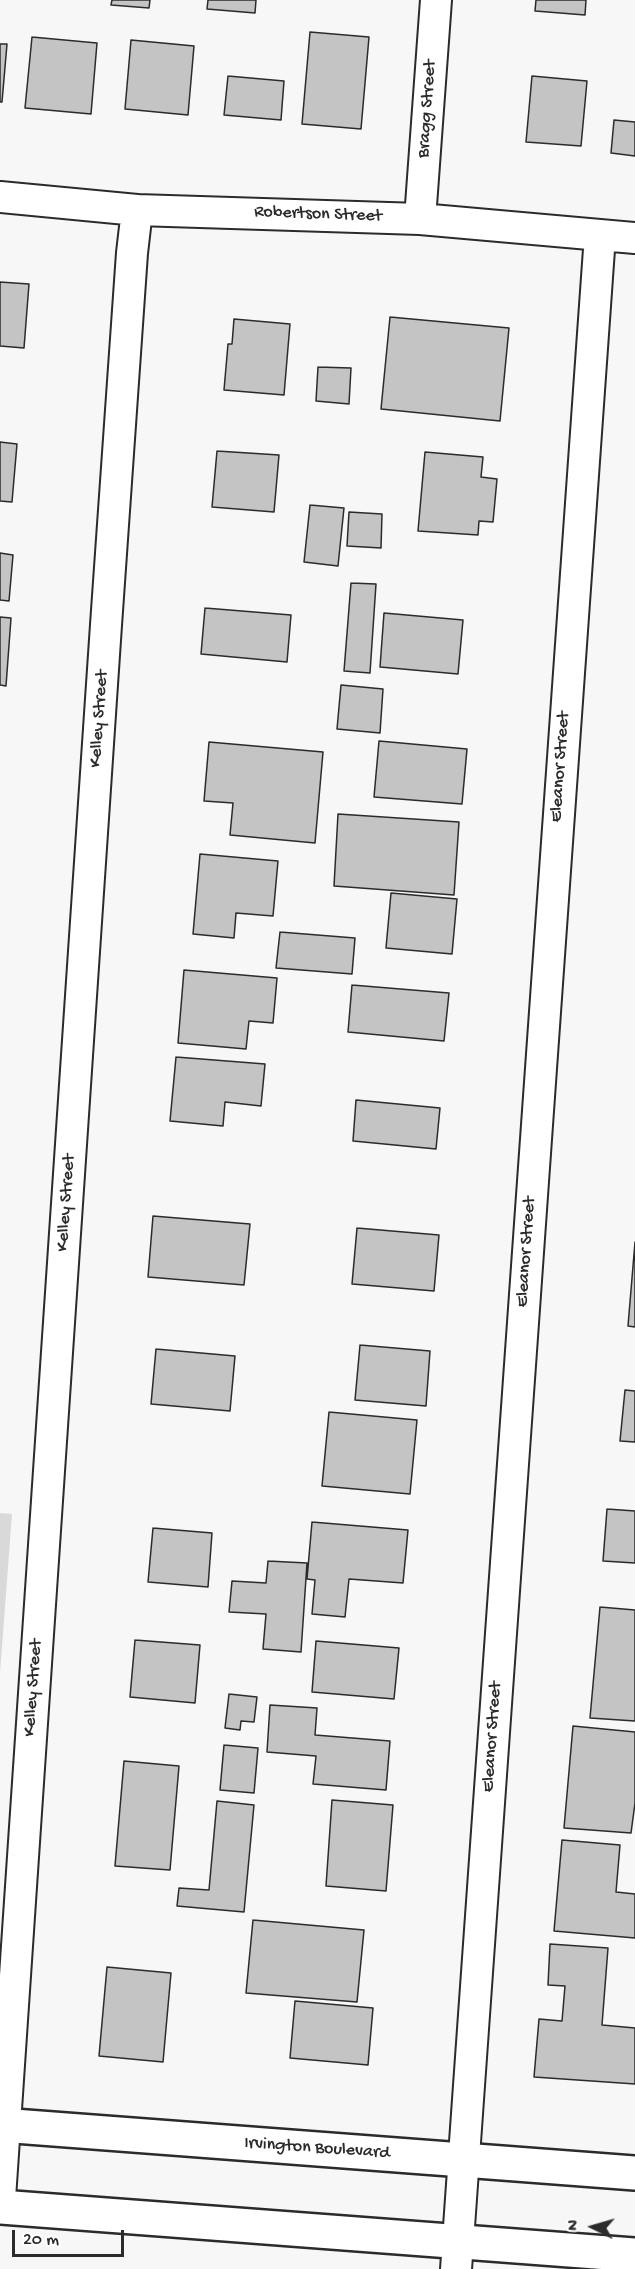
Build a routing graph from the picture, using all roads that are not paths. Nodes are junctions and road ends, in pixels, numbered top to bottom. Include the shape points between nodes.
1 (436, 0) edge
2 (0, 197) edge
3 (137, 210) junction
4 (420, 219) junction
5 (600, 235) junction
6 (635, 238) edge
7 (3, 2126) edge
8 (463, 2160) junction
9 (635, 2173) edge
10 (0, 2198) edge
11 (0, 2207) edge
12 (457, 2255) edge
13 (635, 2255) edge

1 - 4 street, Bragg Street
2 - 3 street, Robertson Street
3 - 4 street, Robertson Street
3 - 7 street, Kelley Street
4 - 5 street, Robertson Street
5 - 6 street, Robertson Street
5 - 8 street, Eleanor Street
7 - 8 main road, Irvington Boulevard
7 - 10 street, Kelley Street
8 - 9 main road, Irvington Boulevard
8 - 12 street, Eleanor Street
11 - 12 main road
12 - 13 main road

